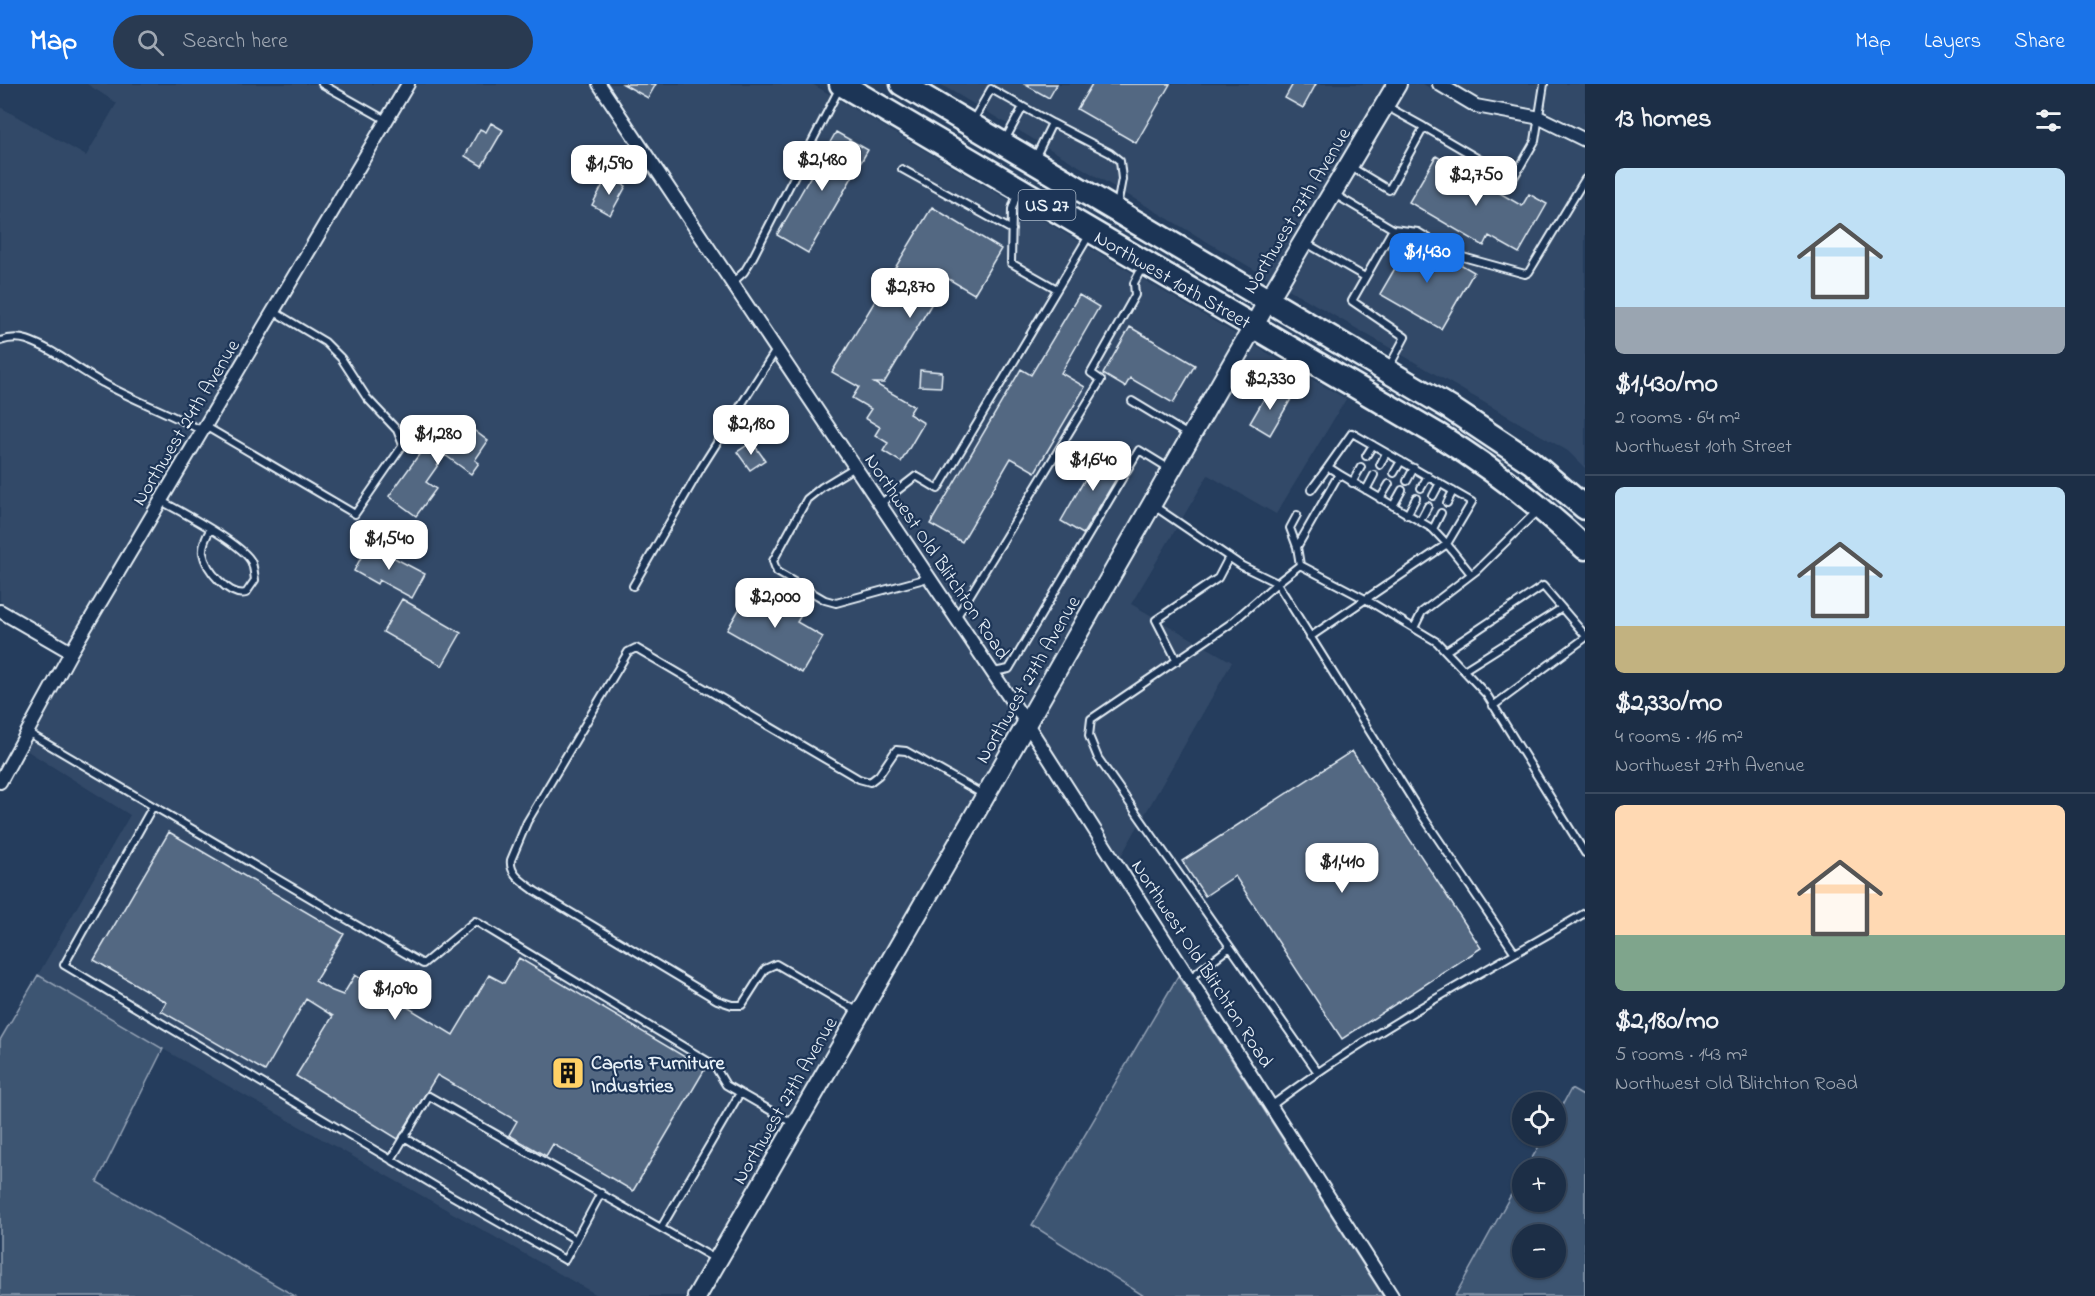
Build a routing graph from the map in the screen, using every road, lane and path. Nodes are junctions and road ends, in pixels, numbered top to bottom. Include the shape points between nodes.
1 (322, 84) edge
2 (408, 84) edge
3 (599, 84) edge
4 (841, 84) edge
5 (902, 84) edge
6 (1396, 84) edge
7 (1439, 84) edge
8 (1544, 84) edge
9 (1384, 105) junction
10 (1023, 107) junction
11 (1539, 118) junction
12 (387, 120) junction
13 (1052, 123) junction
14 (970, 124) junction
15 (1424, 127) junction
16 (1585, 140) edge
17 (1003, 144) junction
18 (1034, 162) junction
19 (1348, 165) junction
20 (902, 169) dead end
21 (1585, 179) edge
22 (1018, 189) junction
23 (1332, 193) junction
24 (1116, 210) junction
25 (1012, 230) junction
26 (1393, 230) junction
27 (1092, 231) junction
28 (1303, 242) junction
29 (1145, 263) junction
30 (1365, 277) junction
31 (732, 283) junction
32 (1057, 290) junction
33 (1269, 299) junction
34 (273, 311) junction
35 (1253, 326) junction
36 (0, 341) edge
37 (776, 349) junction
38 (1387, 370) junction
39 (1132, 401) dead end
40 (204, 428) junction
41 (1191, 436) junction
42 (1372, 445) junction
43 (1386, 453) junction
44 (1366, 456) dead end
45 (1401, 461) junction
46 (1380, 465) dead end
47 (855, 467) junction
48 (1328, 467) junction
49 (1361, 467) dead end
50 (1414, 468) junction
51 (1171, 470) junction
52 (1394, 473) dead end
53 (1339, 474) junction
54 (1374, 476) dead end
55 (1428, 476) junction
56 (1407, 481) dead end
57 (1352, 483) junction
58 (1440, 483) junction
59 (1389, 484) dead end
60 (1421, 488) dead end
61 (1311, 490) dead end
62 (1366, 490) junction
63 (1402, 490) dead end
64 (1453, 491) junction
65 (1433, 496) dead end
66 (1416, 498) dead end
67 (1380, 499) junction
68 (161, 501) junction
69 (1447, 503) dead end
70 (880, 504) junction
71 (1152, 504) junction
72 (1393, 506) junction
73 (1428, 506) dead end
74 (1540, 507) junction
75 (1585, 508) edge
76 (1441, 513) dead end
77 (1297, 514) dead end
78 (1407, 514) junction
79 (1420, 521) junction
80 (1433, 529) junction
81 (210, 530) junction
82 (1447, 544) junction
83 (1297, 547) junction
84 (1585, 548) edge
85 (1229, 557) junction
86 (1300, 565) junction
87 (1471, 574) junction
88 (929, 578) junction
89 (1277, 583) junction
90 (633, 586) dead end
91 (1367, 600) junction
92 (1562, 608) junction
93 (0, 611) edge
94 (956, 618) junction
95 (1414, 628) junction
96 (1585, 636) edge
97 (1310, 637) junction
98 (1446, 651) junction
99 (71, 652) junction
100 (1177, 661) junction
101 (1464, 670) junction
102 (992, 672) junction
103 (1493, 706) junction
104 (1027, 724) junction
105 (27, 732) junction
106 (0, 782) edge
107 (986, 796) junction
108 (153, 806) junction
109 (1585, 853) edge
110 (1585, 913) edge
111 (1230, 947) junction
112 (1515, 954) junction
113 (1189, 978) junction
114 (861, 1013) junction
115 (1317, 1071) junction
116 (740, 1094) junction
117 (1271, 1106) junction
118 (796, 1125) junction
119 (404, 1137) junction
120 (391, 1160) junction
121 (601, 1194) junction
122 (661, 1228) junction
123 (576, 1240) junction
124 (717, 1260) junction
125 (697, 1296) edge
126 (1392, 1296) edge

1 - 12 lane
2 - 12 street, Northwest 24th Avenue
3 - 31 street, Northwest Old Blitchton Road
4 - 22 highway, Northwest 10th Street / US 27
4 - 31 lane via 744,272
5 - 14 highway, Northwest 10th Street / US 27
6 - 9 street, Northwest 27th Avenue
7 - 11 street via 1476,106
8 - 11 lane
9 - 15 lane
9 - 19 street, Northwest 27th Avenue
10 - 13 lane
10 - 14 lane via 991,89
10 - 17 lane
11 - 15 lane via 1535,141 1513,179
11 - 16 street
12 - 34 street, Northwest 24th Avenue
13 - 18 lane
13 - 24 lane via 1120,161 1122,179
14 - 17 highway, Northwest 10th Street / US 27
15 - 19 lane via 1389,189
17 - 18 highway, Northwest 10th Street / US 27
18 - 22 highway
18 - 24 highway, Northwest 10th Street / US 27
19 - 23 street, Northwest 27th Avenue
20 - 25 lane
21 - 26 lane via 1525,274 1459,256 1418,232
22 - 25 lane via 1012,209
22 - 27 highway, Northwest 10th Street / US 27
23 - 26 lane
23 - 28 street, Northwest 27th Avenue
24 - 33 highway, Northwest 10th Street / US 27
25 - 32 lane via 1011,263
26 - 30 lane
27 - 29 highway, Northwest 10th Street / US 27
27 - 32 lane
28 - 30 lane
28 - 33 street, Northwest 27th Avenue
29 - 35 highway, Northwest 10th Street / US 27
29 - 94 lane via 1134,283 1135,295 1091,373 1101,380
30 - 38 lane via 1352,301 1405,337
31 - 37 street, Northwest Old Blitchton Road
32 - 70 lane via 938,489 916,476
33 - 35 street, Northwest 27th Avenue
33 - 38 highway, Northwest 10th Street / US 27
34 - 40 street, Northwest 24th Avenue
34 - 40 lane via 325,342 341,358 367,398 397,430 403,445 355,514
35 - 41 street, Northwest 27th Avenue
35 - 74 highway, Northwest 10th Street / US 27 via 1476,458
36 - 40 lane via 25,339 105,384
37 - 47 street, Northwest Old Blitchton Road
37 - 90 lane
38 - 75 highway, Northwest 10th Street / US 27 via 1488,432
39 - 41 lane
40 - 68 street, Northwest 24th Avenue
41 - 51 street, Northwest 27th Avenue
42 - 43 lane
42 - 44 lane
42 - 48 lane via 1352,433
43 - 45 lane
43 - 46 lane
45 - 50 lane
45 - 52 lane
47 - 70 street, Northwest Old Blitchton Road
47 - 88 lane via 807,499 773,561 777,572 836,603
48 - 53 lane
48 - 61 lane
49 - 57 lane
50 - 55 lane
50 - 56 lane
51 - 71 street, Northwest 27th Avenue
51 - 102 lane via 1139,450 1009,669
53 - 57 lane
53 - 83 lane
54 - 62 lane
55 - 58 lane
55 - 60 lane
57 - 62 lane
58 - 64 lane
58 - 65 lane
59 - 67 lane
62 - 67 lane
63 - 72 lane
64 - 69 lane
64 - 82 lane via 1472,502
66 - 78 lane
67 - 72 lane
68 - 81 lane
68 - 99 street, Northwest 24th Avenue
70 - 88 street, Northwest Old Blitchton Road
71 - 85 lane
71 - 104 street, Northwest 27th Avenue
72 - 78 lane
73 - 79 lane
74 - 84 highway, Northwest 10th Street / US 27
74 - 87 lane
76 - 80 lane
77 - 83 lane via 1290,528
78 - 79 lane
79 - 80 lane
80 - 82 lane
81 - 81 lane via 243,551 252,563 255,580 246,593 238,595 227,590 203,555
82 - 87 lane
82 - 91 lane
83 - 86 lane
85 - 89 lane
85 - 100 lane via 1218,578 1156,620
86 - 89 lane
86 - 91 lane
87 - 95 lane via 1422,612
88 - 94 street, Northwest Old Blitchton Road
89 - 97 lane
89 - 100 lane via 1230,624
91 - 95 lane
91 - 97 lane
92 - 96 lane
92 - 98 lane via 1543,586
92 - 101 lane
93 - 99 street
94 - 102 street, Northwest Old Blitchton Road
95 - 98 lane
96 - 103 lane
97 - 112 lane
98 - 101 lane
99 - 105 street, Northwest 24th Avenue
100 - 111 lane via 1091,719 1089,736 1098,758
101 - 103 lane
102 - 104 street, Northwest Old Blitchton Road
103 - 109 lane
104 - 107 street, Northwest 27th Avenue
104 - 113 street, Northwest Old Blitchton Road
105 - 106 street, Northwest 24th Avenue
105 - 108 lane
107 - 114 street, Northwest 27th Avenue
107 - 114 lane via 906,751 896,750 879,776 870,782 859,779 636,648 628,652 527,822 511,860 514,875 717,1000 742,1005 765,969 776,964
108 - 116 lane via 423,964 475,921 714,1065 726,1085
108 - 120 lane via 64,965
110 - 112 lane
111 - 113 lane
111 - 115 lane
112 - 115 lane via 1410,1012
113 - 117 street, Northwest Old Blitchton Road
114 - 118 street, Northwest 27th Avenue
115 - 117 lane
116 - 118 lane
116 - 122 lane
117 - 126 street, Northwest Old Blitchton Road
118 - 124 street, Northwest 27th Avenue
119 - 120 lane
119 - 121 lane via 429,1096
119 - 123 lane
120 - 123 lane via 565,1260
121 - 122 lane
121 - 123 lane
122 - 124 lane
124 - 125 street, Northwest 27th Avenue

